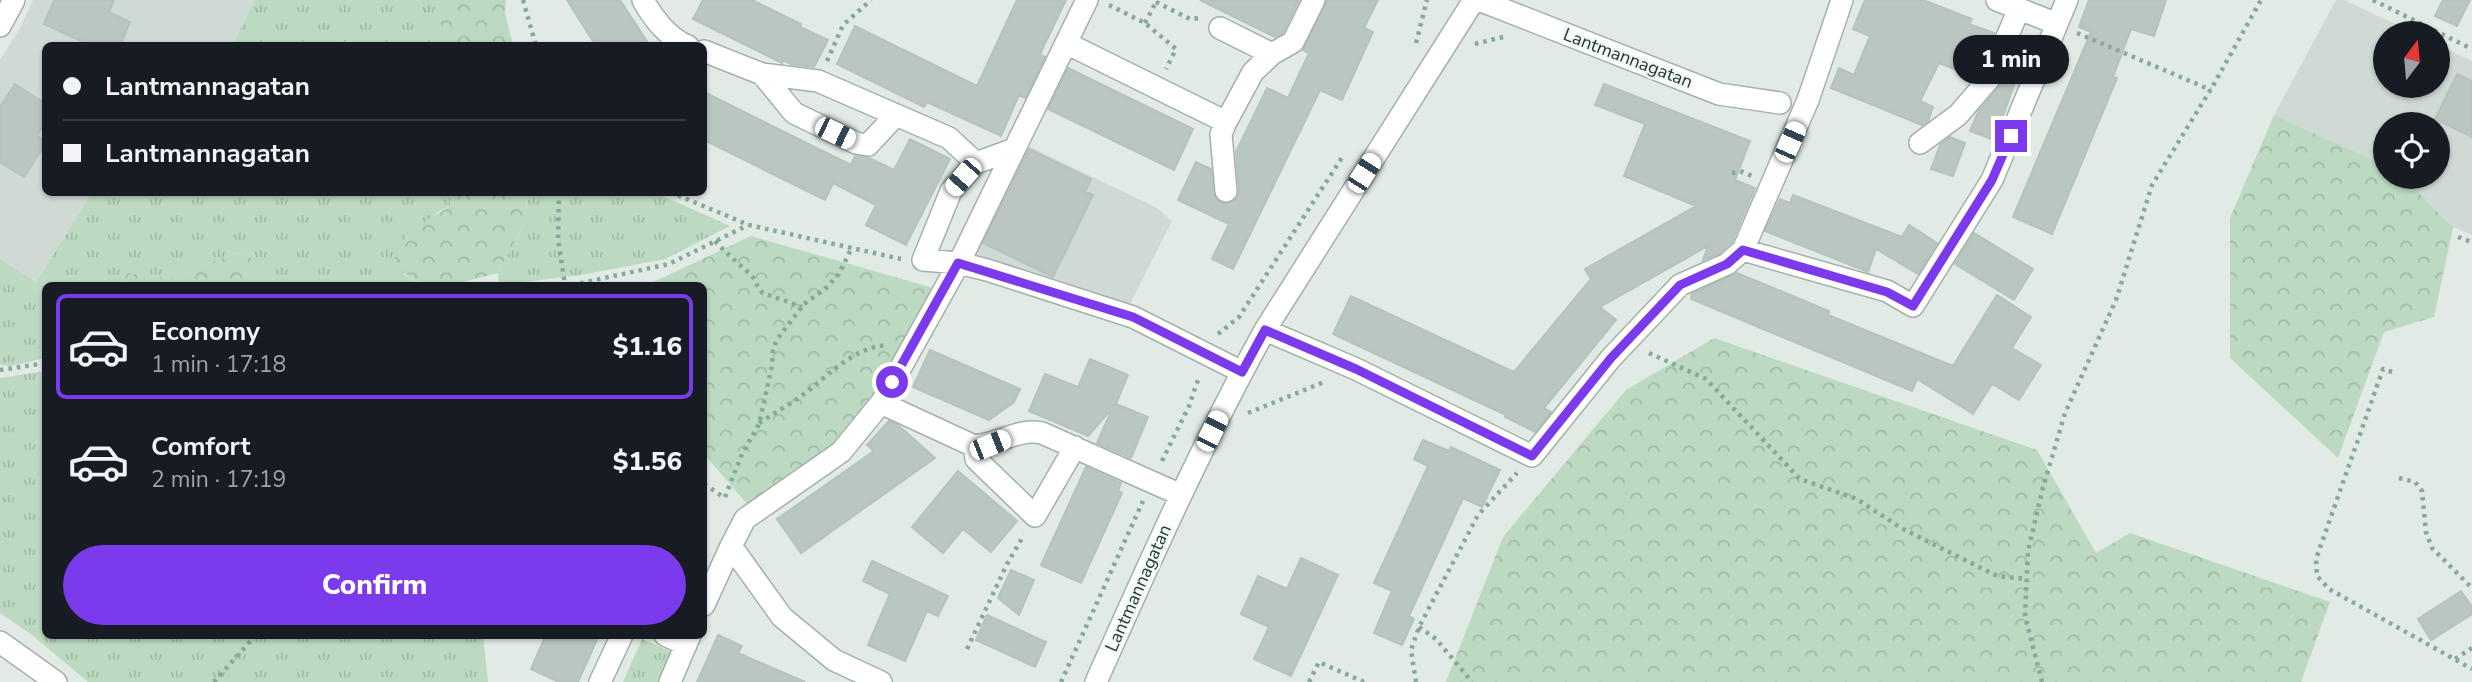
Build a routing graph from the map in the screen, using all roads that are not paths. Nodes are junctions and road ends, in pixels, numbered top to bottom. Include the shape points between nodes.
1 (14, 0) edge
2 (643, 0) edge
3 (1087, 0) edge
4 (1314, 0) edge
5 (1474, 0) edge
6 (1479, 0) edge
7 (1842, 0) edge
8 (1997, 0) edge
9 (2067, 0) edge
10 (2019, 9) junction
11 (2057, 24) junction
12 (0, 26) edge
13 (1220, 28) road end
14 (679, 42) edge
15 (1066, 43) junction
16 (707, 52) edge
17 (1272, 54) junction
18 (762, 74) junction
19 (1780, 103) dead end
20 (895, 115) junction
21 (1226, 122) junction
22 (1920, 143) dead end
23 (1014, 149) junction
24 (975, 163) junction
25 (1226, 191) dead end
26 (1743, 250) junction
27 (958, 263) junction
28 (1265, 330) junction
29 (1242, 372) junction
30 (881, 402) junction
31 (974, 446) junction
32 (1074, 447) junction
33 (1181, 495) junction
34 (731, 546) junction
35 (707, 599) edge
36 (620, 639) edge
37 (688, 640) edge
38 (0, 642) edge
39 (56, 682) edge
40 (600, 682) edge
41 (670, 682) edge
42 (881, 682) edge
43 (1096, 682) edge

1 - 12 street
2 - 14 street
3 - 15 street
4 - 17 street via 1293,42
5 - 28 street, Lantmannagatan
6 - 19 street, Lantmannagatan via 1719,94
7 - 26 street via 1808,100
8 - 10 street
9 - 11 street
10 - 11 street
10 - 22 street via 1989,79 1958,115
11 - 26 street via 1992,180 1913,306 1887,292
13 - 17 street
15 - 21 street
15 - 23 street
16 - 18 street
17 - 21 street via 1253,72
18 - 20 street via 818,81
18 - 20 street via 794,113 856,143 868,145
20 - 24 street via 949,138
21 - 25 street via 1221,134
23 - 24 street
23 - 27 street
24 - 27 street via 951,191 923,260
26 - 28 street via 1727,264 1680,285 1611,358 1532,456 1356,369
27 - 29 street via 1133,317
27 - 30 street
28 - 29 street, Lantmannagatan
29 - 33 street, Lantmannagatan
30 - 31 street
30 - 34 street via 841,452 745,519
31 - 32 street via 990,445 1028,430
31 - 32 street via 976,459 1035,516
32 - 33 street
33 - 43 street, Lantmannagatan
34 - 35 street
34 - 42 street via 782,617 834,660
36 - 40 street
37 - 41 street
38 - 39 street

